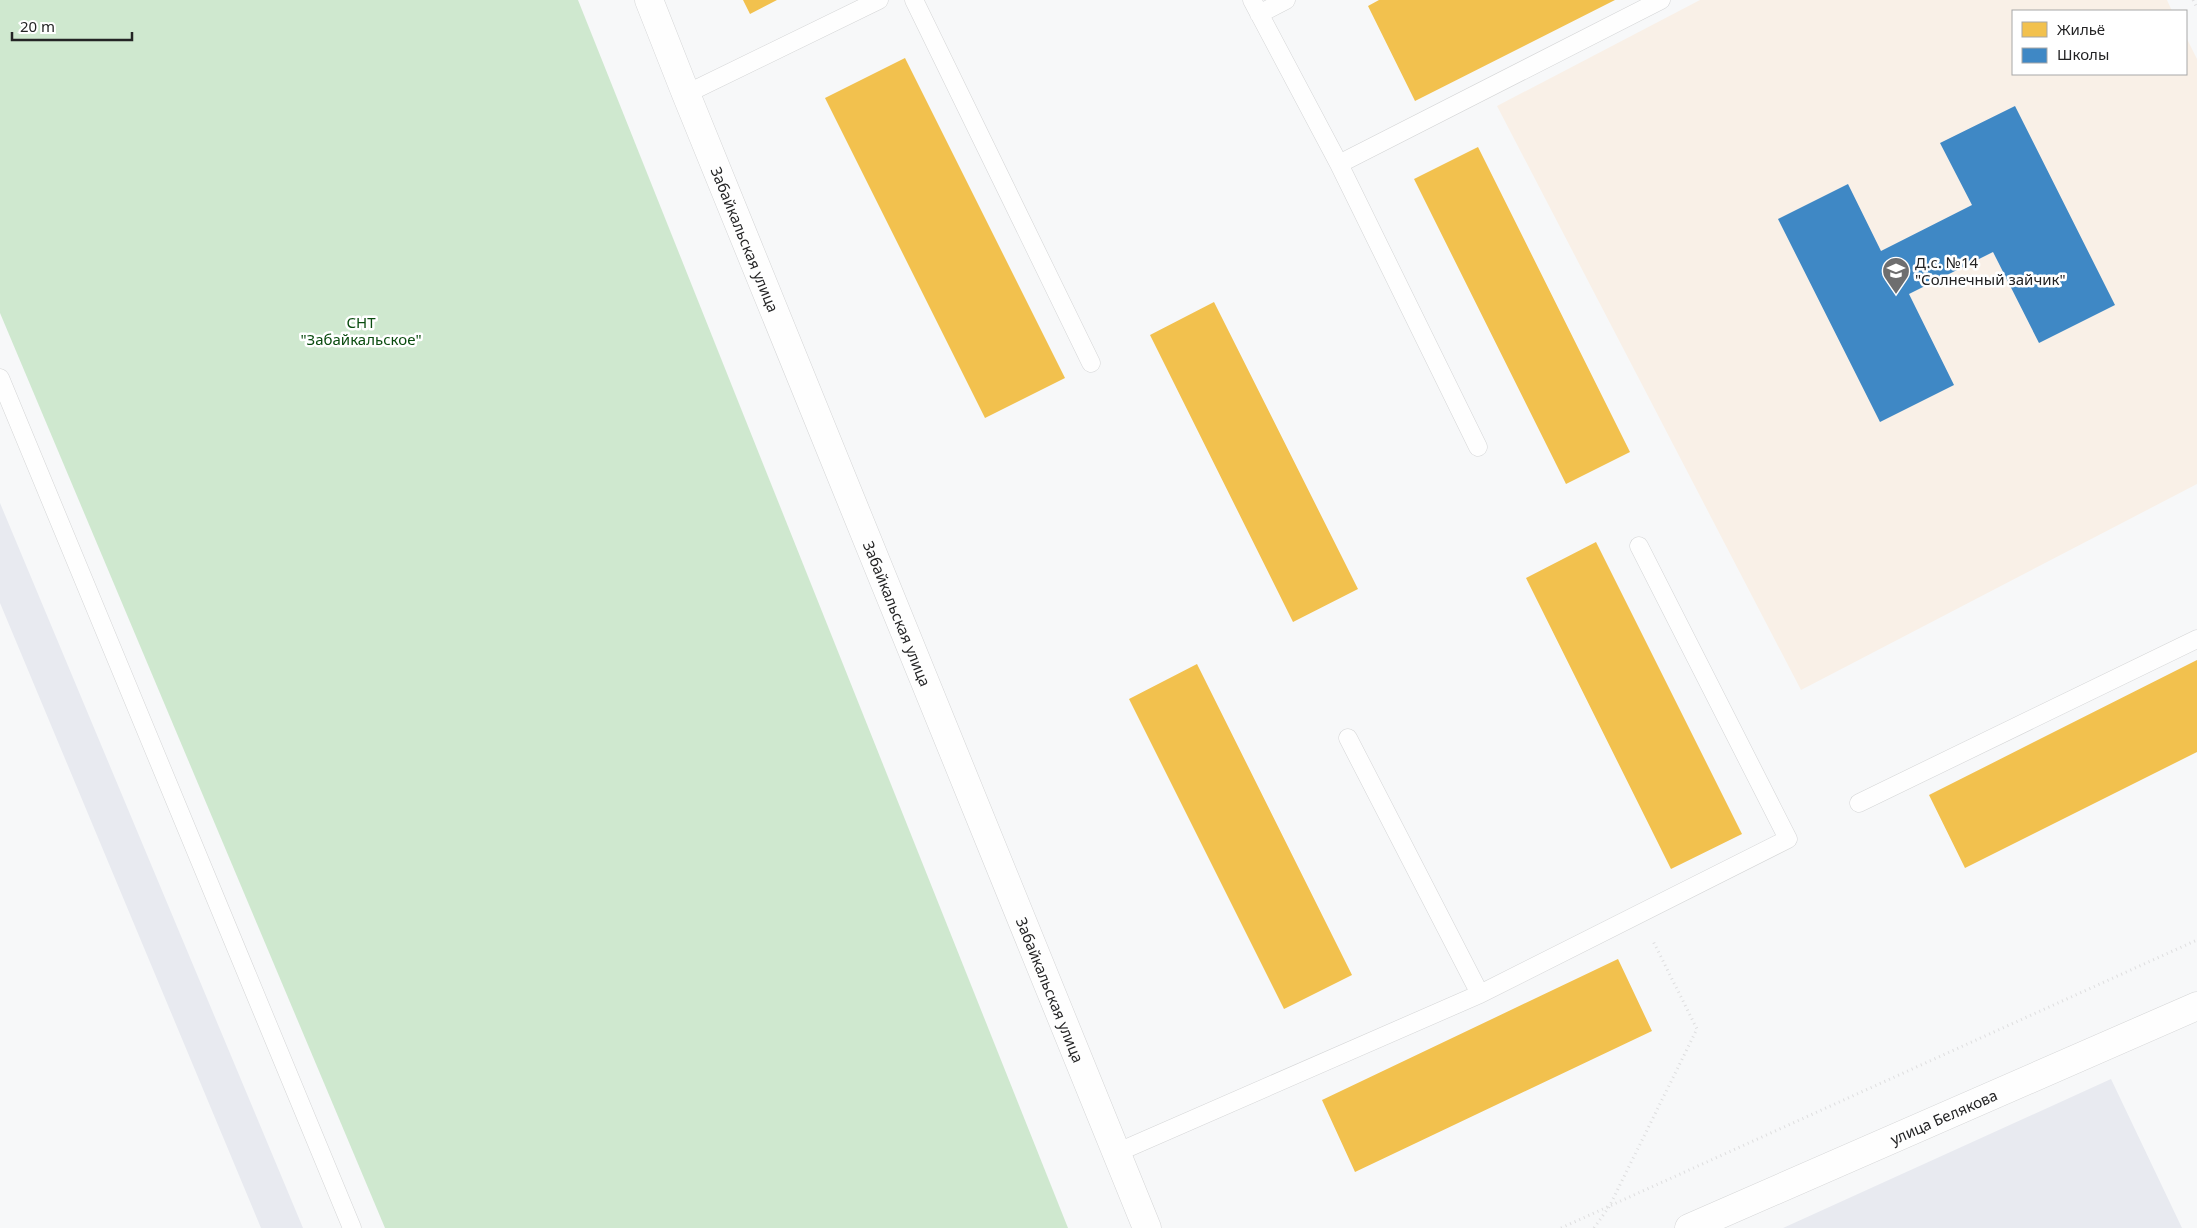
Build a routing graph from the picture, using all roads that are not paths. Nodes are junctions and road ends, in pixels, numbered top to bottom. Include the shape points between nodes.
1 (650, 0) edge
2 (878, 0) edge
3 (914, 0) edge
4 (1286, 0) edge
5 (1661, 0) edge
6 (1256, 7) edge
7 (686, 94) junction
8 (1339, 164) junction
9 (1091, 364) dead end
10 (0, 378) edge
11 (1478, 447) dead end
12 (1639, 546) dead end
13 (2197, 639) edge
14 (1348, 738) dead end
15 (1859, 803) dead end
16 (1480, 994) junction
17 (2197, 1006) edge
18 (1116, 1154) junction
19 (352, 1228) edge
20 (1147, 1228) edge
21 (1689, 1228) edge

1 - 7 street, Забайкальская улица
2 - 7 lane
3 - 9 lane
4 - 6 lane
5 - 8 lane
6 - 8 lane
7 - 18 street, Забайкальская улица
8 - 11 lane
10 - 19 lane
12 - 16 lane via 1788,839
13 - 15 lane
14 - 16 lane
16 - 18 lane
17 - 21 street, улица Белякова
18 - 20 street, Забайкальская улица

